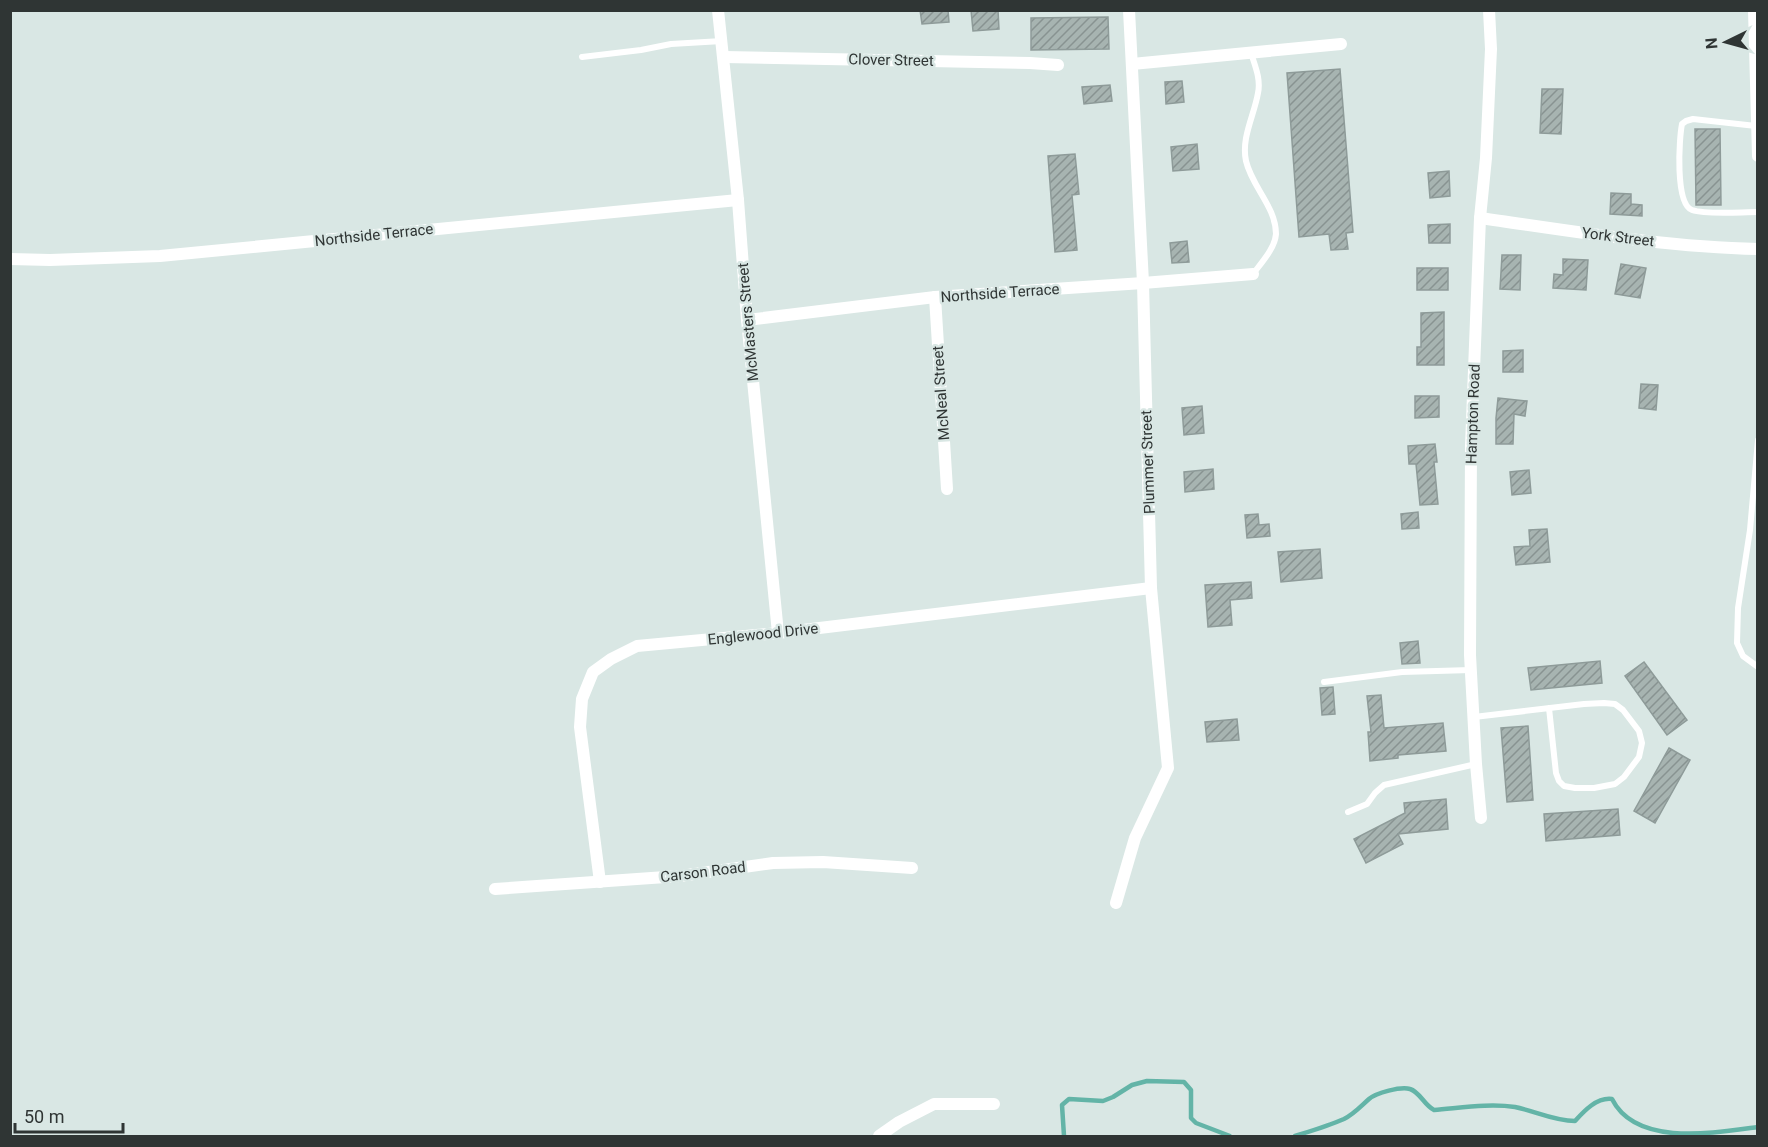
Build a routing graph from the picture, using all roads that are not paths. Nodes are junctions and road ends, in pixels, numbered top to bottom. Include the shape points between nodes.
1 (718, 10) edge
2 (1129, 10) edge
3 (1489, 10) edge
4 (1754, 10) edge
5 (722, 41) junction
6 (1341, 44) dead end
7 (1251, 53) junction
8 (582, 57) dead end
9 (724, 57) junction
10 (1132, 64) junction
11 (1058, 65) dead end
12 (1756, 126) edge
13 (1758, 156) edge
14 (738, 200) junction
15 (1758, 212) edge
16 (1480, 218) junction
17 (1758, 249) edge
18 (10, 259) edge
19 (1253, 273) joint
20 (1143, 283) junction
21 (935, 297) junction
22 (747, 320) junction
23 (1758, 440) edge
24 (947, 489) dead end
25 (1151, 588) junction
26 (778, 633) junction
27 (1758, 667) edge
28 (1471, 670) junction
29 (1324, 682) dead end
30 (1549, 708) junction
31 (1474, 717) junction
32 (1476, 764) junction
33 (1348, 812) dead end
34 (1481, 818) dead end
35 (912, 868) dead end
36 (600, 882) junction
37 (495, 889) dead end
38 (1116, 903) dead end
39 (994, 1104) dead end
40 (879, 1137) edge

1 - 5 street, McMasters Street
2 - 10 street, Plummer Street
3 - 16 street, Hampton Road via 1491,49
4 - 12 street
5 - 8 lane
5 - 9 street, McMasters Street
6 - 7 street
7 - 10 street
7 - 19 lane via 1259,76 1259,92 1245,145 1246,161 1275,222 1276,236
9 - 11 street, Clover Street
9 - 14 street, McMasters Street
10 - 20 street, Plummer Street
12 - 13 street
12 - 15 lane via 1693,119 1682,124 1681,183 1683,199 1692,210
14 - 18 street, Northside Terrace via 160,256
14 - 22 street, McMasters Street
16 - 17 street, York Street via 1644,240
16 - 28 street, Hampton Road via 1471,446
19 - 20 street, Northside Terrace
20 - 21 street, Northside Terrace
20 - 25 street, Plummer Street
21 - 22 street, Northside Terrace
21 - 24 street, McNeal Street
22 - 26 street, McMasters Street
23 - 27 lane via 1737,643 1743,656
25 - 26 street, Englewood Drive
25 - 38 street, Plummer Street via 1168,768 1135,838
26 - 36 street, Englewood Drive via 637,646 593,672 582,699 580,727
28 - 29 lane via 1402,672
28 - 31 street, Hampton Road
30 - 30 lane via 1615,704 1639,731 1639,757 1615,783 1594,788 1564,786 1556,773
30 - 31 lane
31 - 32 street, Hampton Road
32 - 33 lane via 1384,785 1367,804
32 - 34 street, Hampton Road
35 - 36 street, Carson Road via 773,863
36 - 37 street, Carson Road
39 - 40 street via 934,1104

